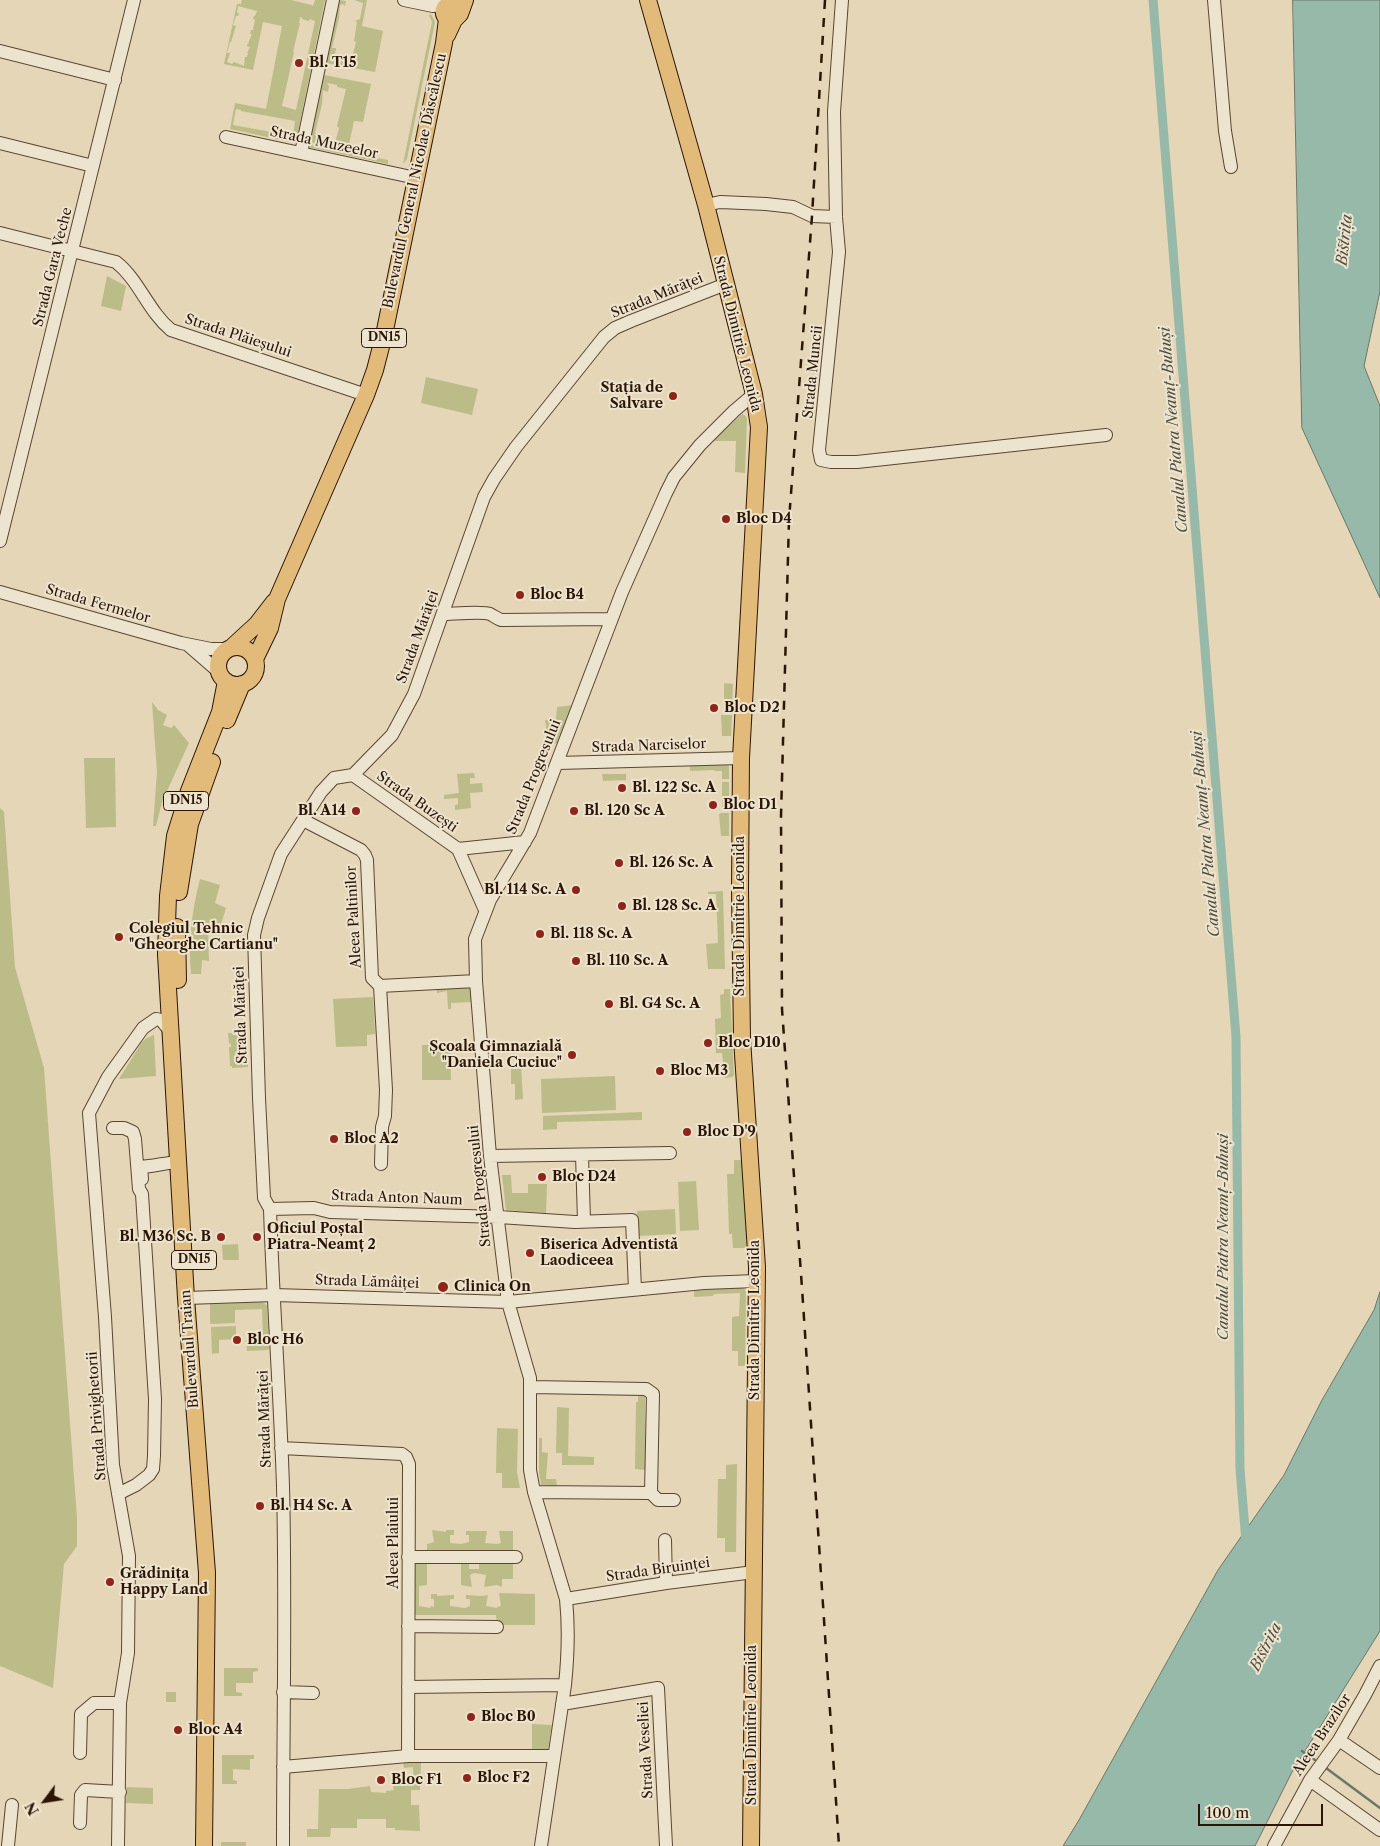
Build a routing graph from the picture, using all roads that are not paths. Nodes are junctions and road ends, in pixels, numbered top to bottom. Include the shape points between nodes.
1 (134, 0) edge
2 (333, 0) edge
3 (404, 0) edge
4 (648, 0) edge
5 (842, 0) edge
6 (1214, 0) edge
7 (451, 8) edge
8 (0, 51) edge
9 (115, 80) junction
10 (226, 137) dead end
11 (0, 143) edge
12 (302, 153) junction
13 (93, 166) junction
14 (1231, 167) dead end
15 (416, 178) junction
16 (706, 205) junction
17 (836, 217) junction
18 (0, 233) edge
19 (72, 250) junction
20 (726, 284) junction
21 (754, 394) junction
22 (366, 395) junction
23 (1106, 435) dead end
24 (0, 541) edge
25 (0, 592) edge
26 (277, 599) junction
27 (443, 614) junction
28 (611, 619) junction
29 (187, 645) junction
30 (230, 648) junction
31 (255, 659) junction
32 (222, 677) junction
33 (242, 684) junction
34 (741, 758) junction
35 (558, 763) junction
36 (353, 775) junction
37 (303, 820) junction
38 (525, 842) junction
39 (458, 849) junction
40 (485, 910) junction
41 (476, 981) junction
42 (380, 986) junction
43 (170, 1031) junction
44 (138, 1122) dead end
45 (113, 1128) dead end
46 (670, 1153) dead end
47 (582, 1155) junction
48 (490, 1156) junction
49 (178, 1162) junction
50 (381, 1164) dead end
51 (141, 1168) junction
52 (142, 1194) junction
53 (270, 1209) junction
54 (499, 1217) junction
55 (584, 1221) junction
56 (756, 1280) junction
57 (635, 1289) junction
58 (274, 1295) junction
59 (191, 1298) junction
60 (508, 1302) junction
61 (531, 1387) junction
62 (281, 1448) junction
63 (534, 1492) junction
64 (651, 1493) junction
65 (118, 1494) junction
66 (674, 1500) dead end
67 (665, 1540) dead end
68 (408, 1557) junction
69 (516, 1557) dead end
70 (754, 1572) junction
71 (666, 1582) junction
72 (566, 1599) junction
73 (408, 1626) junction
74 (497, 1627) dead end
75 (1380, 1666) edge
76 (565, 1685) junction
77 (408, 1687) junction
78 (283, 1692) junction
79 (313, 1693) dead end
80 (120, 1704) junction
81 (562, 1704) junction
82 (1339, 1740) junction
83 (80, 1753) dead end
84 (408, 1756) junction
85 (554, 1756) junction
86 (283, 1767) junction
87 (1380, 1768) edge
88 (1310, 1780) junction
89 (120, 1792) junction
90 (12, 1805) dead end
91 (80, 1823) dead end
92 (1380, 1830) edge
93 (8, 1846) edge
94 (118, 1846) edge
95 (204, 1846) edge
96 (211, 1846) edge
97 (283, 1846) edge
98 (541, 1846) edge
99 (666, 1846) edge
100 (751, 1846) edge
101 (1274, 1846) edge

1 - 9 street, Strada Gara Veche
2 - 12 street
3 - 7 street
4 - 16 main road, Strada Dimitrie Leonida
5 - 17 street, Strada Muncii via 834,112
6 - 14 street
7 - 15 main road, Bulevardul General Nicolae Dăscălescu / DN15
8 - 9 street
9 - 13 street, Strada Gara Veche
10 - 12 street, Strada Muzeelor
11 - 13 street
12 - 15 street, Strada Muzeelor
13 - 19 street, Strada Gara Veche
15 - 22 main road, Bulevardul General Nicolae Dăscălescu / DN15 via 384,335
16 - 17 street via 720,202 766,204 792,207 812,216
16 - 20 main road, Strada Dimitrie Leonida
17 - 23 street, Strada Muncii via 839,252 821,460 857,462
18 - 19 street, Strada Plăieșului
19 - 22 street, Strada Plăieșului via 116,262 127,271 160,321 171,330
19 - 24 street, Strada Gara Veche
20 - 21 main road, Strada Dimitrie Leonida
20 - 27 street, Strada Mărăței via 615,328 593,349 494,479 477,516
21 - 28 street, Strada Progresului via 700,445 674,476 647,531
21 - 34 main road, Strada Dimitrie Leonida via 759,427
22 - 26 main road, Bulevardul General Nicolae Dăscălescu / DN15
25 - 29 street, Strada Fermelor
26 - 30 main road, Bulevardul General Nicolae Dăscălescu / DN15 via 257,624
26 - 31 main road, Bulevardul General Nicolae Dăscălescu / DN15 via 270,628
27 - 28 street via 483,613 501,620
27 - 36 street, Strada Mărăței via 414,694 400,722 392,735
28 - 35 street, Strada Progresului
29 - 30 street, Strada Fermelor
29 - 32 street, Strada Fermelor
30 - 31 main road via 248,650
30 - 32 main road, DN15 via 220,657
31 - 33 main road, DN15 via 253,677
32 - 33 main road via 236,685
32 - 43 main road, Bulevardul Traian / DN15 via 220,712 174,836 166,945
33 - 59 main road, Bulevardul Traian / DN15 via 190,824 177,910
34 - 35 street, Strada Narciselor
34 - 56 main road, Strada Dimitrie Leonida via 740,984
35 - 38 street, Strada Progresului
36 - 37 street, Strada Mărăței via 330,780
36 - 39 street, Strada Buzești
37 - 42 street, Aleea Paltinilor via 365,855 372,978
37 - 53 street, Strada Mărăței via 281,854 254,934 264,1198
38 - 39 street
38 - 40 street, Strada Progresului
39 - 40 street, Strada Buzești
40 - 41 street, Strada Progresului via 475,940
41 - 42 street
41 - 48 street, Strada Progresului
42 - 50 street, Aleea Paltinilor via 386,1090
43 - 49 main road, Bulevardul Traian / DN15
43 - 65 street, Strada Privighetorii via 156,1019 143,1028 108,1077 89,1113 105,1317 112,1465
44 - 51 street
45 - 52 street via 133,1132
46 - 47 street
47 - 48 street
47 - 55 street
48 - 54 street, Strada Progresului
49 - 51 street
49 - 59 main road, Bulevardul Traian / DN15
51 - 52 street
52 - 65 street via 156,1399 154,1456 149,1475
53 - 54 street, Strada Anton Naum via 314,1208 330,1212
53 - 58 street, Strada Mărăței
54 - 55 street, Strada Anton Naum
54 - 60 street, Strada Progresului
55 - 57 street, Strada Anton Naum via 632,1220
56 - 57 street, Strada Lămâiței
56 - 70 main road, Strada Dimitrie Leonida
57 - 60 street, Strada Lămâiței
58 - 59 street, Strada Lămâiței
58 - 60 street, Strada Lămâiței
58 - 62 street, Strada Mărăței
59 - 95 main road, Bulevardul Traian / DN15 via 207,1573
59 - 96 main road, Bulevardul Traian / DN15 via 212,1546
60 - 61 street, Strada Progresului
61 - 63 street, Strada Progresului via 530,1470
61 - 64 street via 650,1391 653,1394
62 - 68 street, Aleea Plaiului via 402,1454 406,1457 409,1464
62 - 78 street, Strada Mărăței via 285,1627
63 - 64 street
63 - 72 street, Strada Progresului
64 - 66 street via 658,1500
65 - 80 street, Strada Privighetorii via 130,1556 128,1653
67 - 71 street
68 - 69 street
68 - 73 street, Aleea Plaiului
70 - 71 street, Strada Biruinței
70 - 100 main road, Strada Dimitrie Leonida
71 - 72 street, Strada Biruinței
72 - 76 street, Strada Progresului via 568,1658
73 - 74 street
73 - 77 street, Aleea Plaiului
75 - 82 street, Aleea Brazilor
76 - 77 street
76 - 81 street, Strada Progresului
77 - 84 street, Aleea Plaiului
78 - 79 street
78 - 86 street, Strada Mărăței
80 - 83 street via 94,1703 81,1714
80 - 89 street, Strada Privighetorii
81 - 85 street, Strada Progresului
81 - 99 street, Strada Veseliei via 658,1688
82 - 87 street
82 - 88 street, Aleea Brazilor
84 - 85 street
84 - 86 street
85 - 98 street, Strada Progresului
86 - 97 street, Strada Mărăței
88 - 92 street
88 - 101 street, Aleea Brazilor
89 - 91 street via 85,1790 81,1795
89 - 94 street, Strada Privighetorii
90 - 93 street

